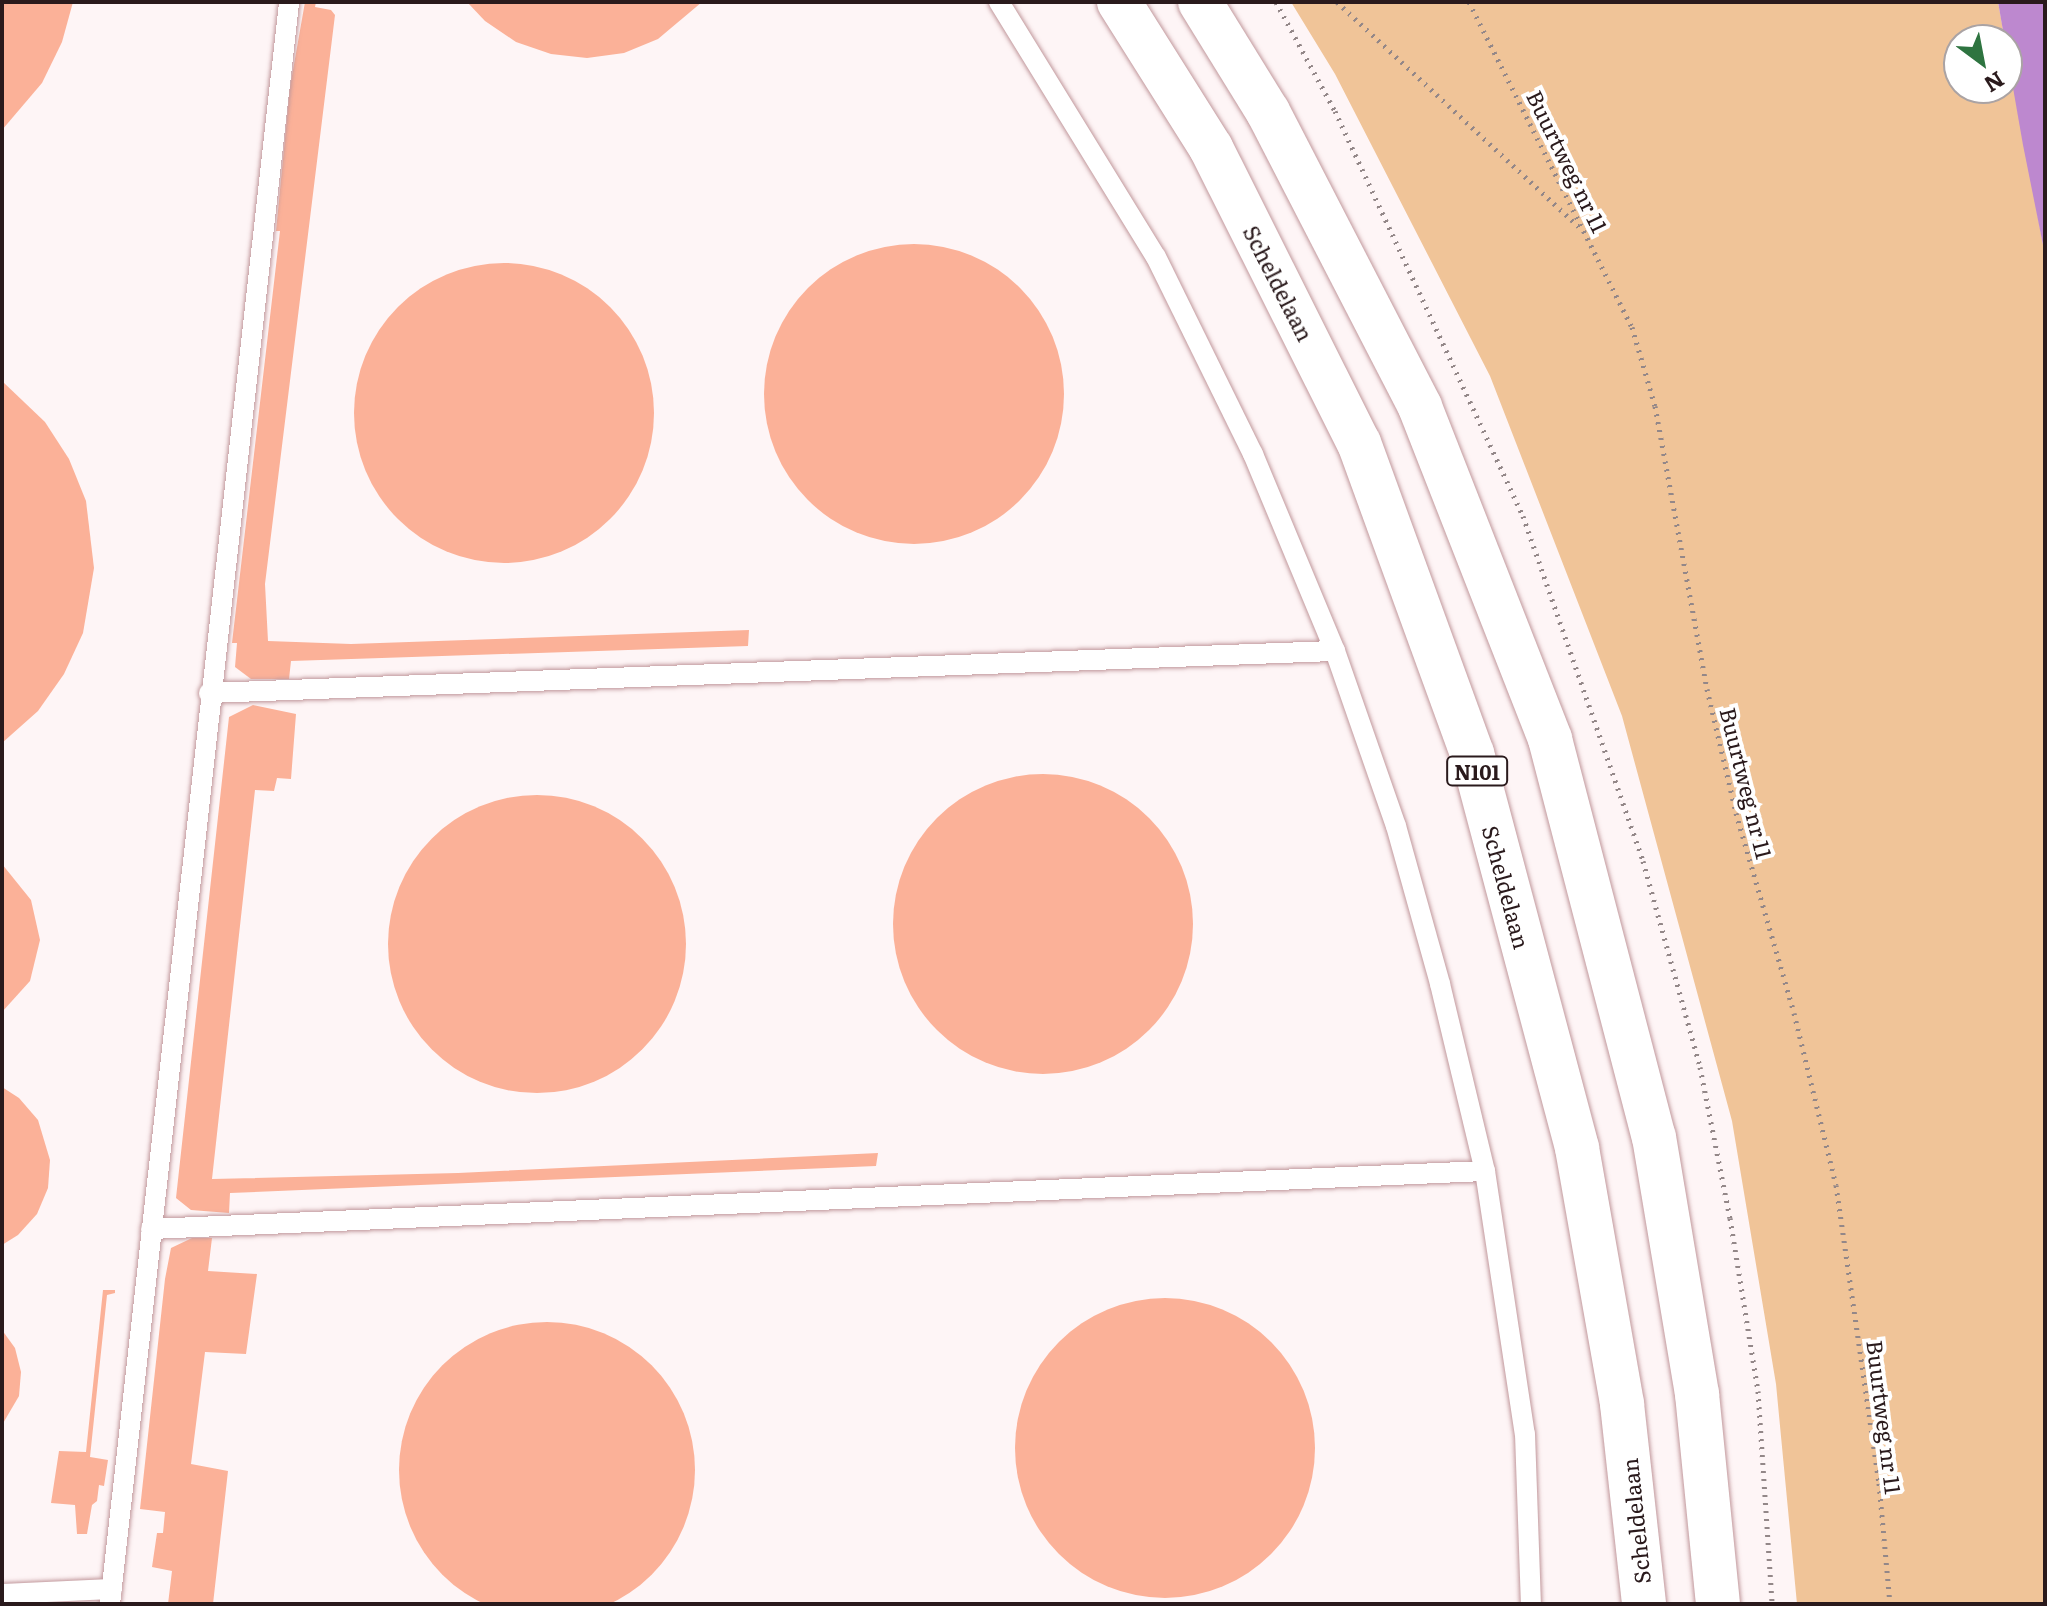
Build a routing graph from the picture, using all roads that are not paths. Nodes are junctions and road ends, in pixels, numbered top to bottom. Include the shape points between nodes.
1 (289, 2) edge
2 (999, 2) edge
3 (1119, 2) edge
4 (1200, 2) edge
5 (1335, 651) junction
6 (209, 693) junction
7 (1485, 1171) junction
8 (151, 1229) junction
9 (2, 1594) edge
10 (111, 1597) edge
11 (1531, 1604) edge
12 (1644, 1604) edge
13 (1718, 1604) edge

1 - 6 lane
2 - 5 lane via 1156,257 1253,454
3 - 12 main road, Scheldelaan / N101 via 1211,148 1359,443 1472,753 1577,1148 1622,1404
4 - 13 main road via 1268,112 1420,407 1550,739 1654,1137 1697,1394
5 - 6 lane
5 - 7 lane via 1396,826
6 - 8 lane
7 - 8 lane
7 - 11 lane via 1525,1434
8 - 10 lane
9 - 10 lane

